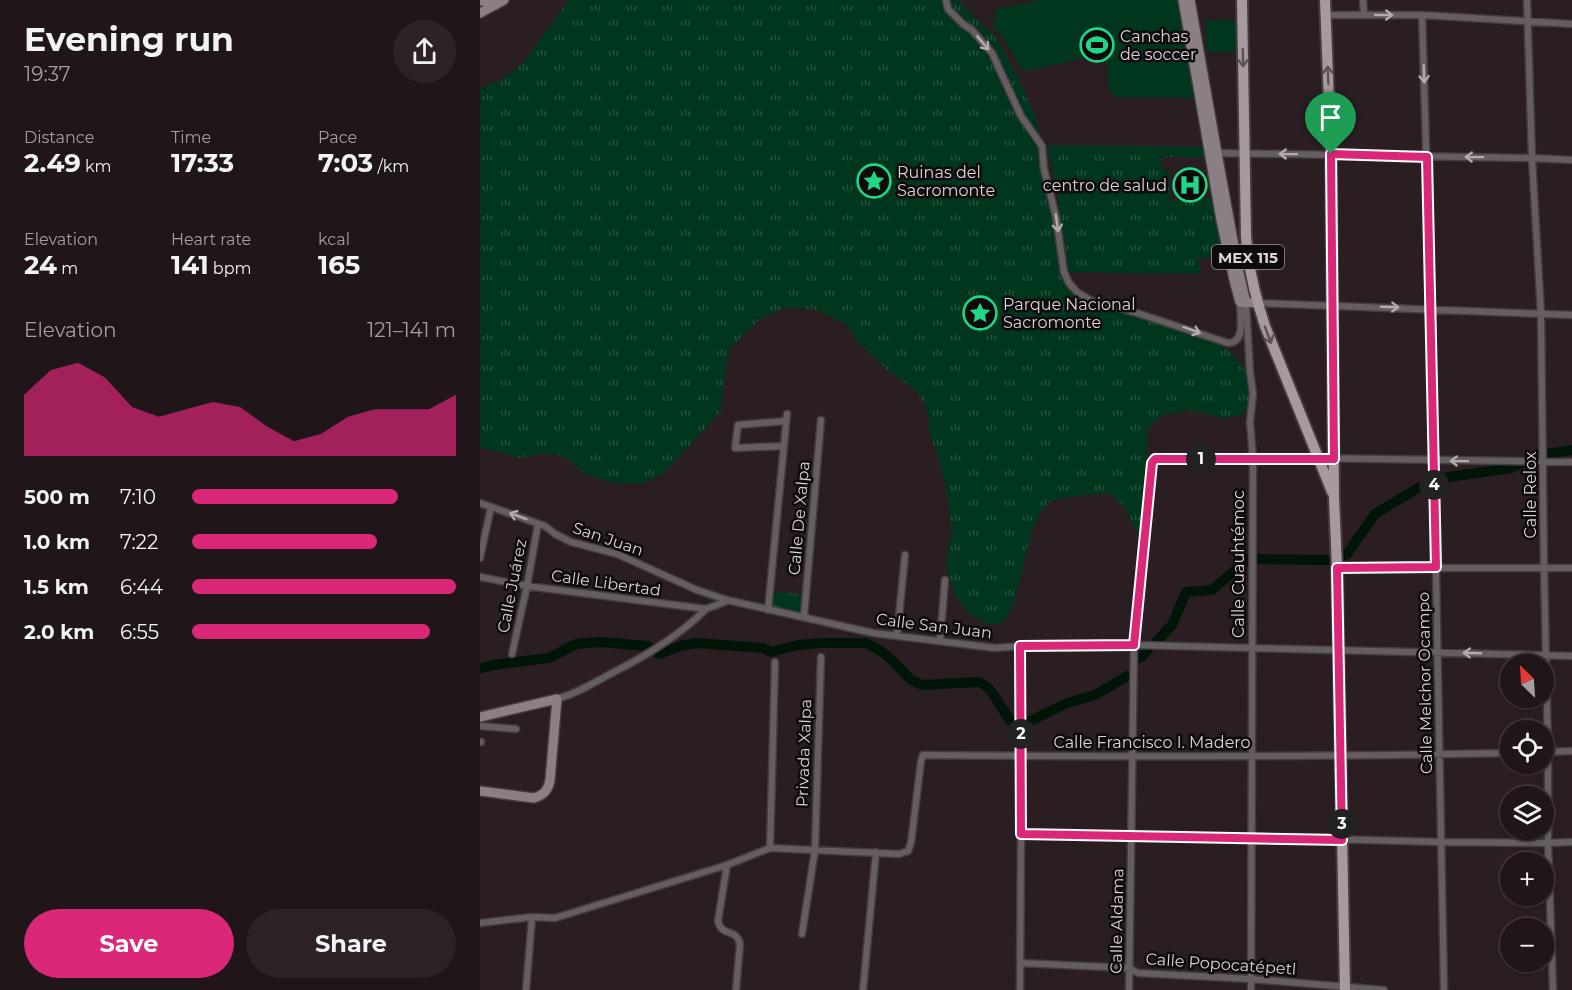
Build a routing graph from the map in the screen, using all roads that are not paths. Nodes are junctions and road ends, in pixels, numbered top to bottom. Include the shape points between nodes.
1 (504, 0) edge
2 (946, 0) edge
3 (1183, 0) edge
4 (1190, 0) edge
5 (1242, 0) edge
6 (1325, 0) edge
7 (1363, 0) edge
8 (1527, 0) edge
9 (480, 1) edge
10 (480, 13) edge
11 (1364, 14) junction
12 (1325, 15) junction
13 (1422, 15) junction
14 (1528, 21) junction
15 (1572, 24) edge
16 (1192, 31) junction
17 (1213, 153) junction
18 (1245, 153) junction
19 (1331, 154) junction
20 (1427, 157) junction
21 (1532, 158) junction
22 (1572, 160) edge
23 (1248, 303) junction
24 (1332, 305) junction
25 (1431, 309) junction
26 (1540, 314) junction
27 (1572, 315) edge
28 (821, 420) dead end
29 (784, 446) junction
30 (1543, 455) junction
31 (1317, 458) junction
32 (1253, 459) junction
33 (1334, 459) junction
34 (1434, 460) junction
35 (1572, 462) edge
36 (1334, 498) junction
37 (480, 503) edge
38 (491, 507) junction
39 (538, 524) junction
40 (905, 555) dead end
41 (480, 558) edge
42 (1337, 561) junction
43 (1436, 567) junction
44 (1544, 568) junction
45 (1572, 568) edge
46 (480, 577) edge
47 (945, 580) dead end
48 (527, 586) junction
49 (727, 600) junction
50 (706, 609) junction
51 (768, 610) junction
52 (804, 618) junction
53 (897, 636) junction
54 (940, 641) junction
55 (1134, 645) junction
56 (1020, 646) junction
57 (1253, 649) junction
58 (1339, 650) junction
59 (1438, 652) junction
60 (512, 654) dead end
61 (1511, 654) edge
62 (1547, 654) edge
63 (1554, 655) edge
64 (1572, 656) edge
65 (821, 657) dead end
66 (775, 662) dead end
67 (556, 699) junction
68 (480, 717) edge
69 (480, 726) edge
70 (516, 729) dead end
71 (1554, 752) edge
72 (1572, 752) edge
73 (1500, 753) edge
74 (1440, 754) junction
75 (1251, 755) junction
76 (1341, 755) junction
77 (1021, 756) junction
78 (1131, 756) junction
79 (1546, 774) edge
80 (480, 790) edge
81 (1021, 834) junction
82 (1132, 837) junction
83 (1251, 837) junction
84 (1342, 840) junction
85 (1441, 842) junction
86 (1572, 842) edge
87 (1548, 843) junction
88 (770, 848) junction
89 (815, 850) junction
90 (876, 852) junction
91 (727, 865) junction
92 (532, 917) junction
93 (480, 923) edge
94 (802, 934) dead end
95 (1020, 963) junction
96 (1129, 968) junction
97 (1251, 979) junction
98 (1345, 988) edge
99 (526, 990) edge
100 (736, 990) edge
101 (863, 990) edge
102 (1020, 990) edge
103 (1129, 990) edge
104 (1251, 990) edge
105 (1384, 990) edge
106 (1444, 990) edge
107 (1553, 990) edge

1 - 9 main road
1 - 10 main road
2 -> 23 street, Calle Cuauhtémoc via 948,9 992,53 1021,116 1042,146 1064,272 1077,292 1092,301 1228,343 1240,336
3 - 16 main road, Calle Cuauhtémoc
4 - 16 main road, Calle Cuauhtémoc
5 -> 18 main road, MEX 115
6 - 12 main road, MEX 115
7 - 11 street
8 - 14 street, Calle Relox
11 - 12 street
11 -> 13 street
19 -> 12 main road, MEX 115
13 - 14 street
13 -> 20 street, Calle Melchor Ocampo
14 - 15 street
14 - 21 street, Calle Relox
16 - 17 main road, Calle Cuauhtémoc
17 - 18 street
17 - 23 main road, Calle Cuauhtémoc via 1229,261
19 -> 18 street
18 - 23 main road, MEX 115
19 - 20 street
19 - 24 main road, MEX 115
21 -> 20 street
20 - 25 street, Calle Melchor Ocampo
21 - 22 street
21 - 26 street, Calle Relox
23 - 24 street
23 -> 31 main road, MEX 115 via 1264,326
23 - 32 street, Calle Cuauhtémoc
24 -> 25 street
24 - 33 main road, MEX 115
25 - 26 street
25 - 34 street, Calle Melchor Ocampo
26 - 27 street
26 - 30 street, Calle Relox
28 - 52 street, Calle De Xalpa
29 - 29 street via 786,418 738,425 735,448
29 - 51 street
30 -> 34 street via 1535,462
30 - 35 street
30 - 44 street, Calle Relox
31 - 32 street
31 - 33 street
31 - 36 main road, MEX 115
32 - 55 street, Calle Aldama via 1155,459 1152,463
32 - 57 street, Calle Cuauhtémoc
33 - 34 street
33 - 36 main road, MEX 115
34 - 43 street, Calle Melchor Ocampo
36 - 42 main road, MEX 115
37 - 38 street, San Juan
39 -> 38 street, San Juan
38 - 41 street
39 - 48 street, Calle Juárez
39 - 49 street, San Juan via 571,542 617,554
40 - 53 street
42 - 43 street
42 - 58 main road, MEX 115
43 - 44 street
43 - 59 street, Calle Melchor Ocampo
44 - 45 street
44 - 62 street, Calle Relox
46 - 48 street, Calle Libertad
47 - 54 street
48 - 50 street, Calle Libertad
48 - 60 street, Calle Juárez
49 - 50 street
49 - 51 street, Calle San Juan
50 - 67 street via 681,632 625,667
51 - 52 street, Calle San Juan
52 - 53 street, Calle San Juan
53 - 54 street, Calle San Juan
54 - 56 street, Calle San Juan via 995,648
55 - 56 street, Calle San Juan
55 - 57 street, Calle San Juan
55 - 78 street, Calle Aldama
56 - 77 street
57 - 58 street, Calle San Juan
57 - 75 street, Calle Cuauhtémoc
58 - 59 street, Calle San Juan
58 - 76 main road, MEX 115
61 -> 59 street, Calle San Juan
59 - 74 street, Calle Melchor Ocampo
63 - 64 street, Calle San Juan
65 - 89 street, Privada Xalpa
66 - 88 street
67 - 68 main road
67 - 80 main road via 549,788 534,798
69 - 70 street
71 - 72 street
73 - 74 street, Calle Francisco I. Madero
74 - 76 street, Calle Francisco I. Madero
74 - 85 street, Calle Melchor Ocampo
75 - 76 street, Calle Francisco I. Madero
75 - 78 street, Calle Francisco I. Madero
75 - 83 street, Calle Cuauhtémoc
76 - 84 main road, MEX 115
77 - 78 street, Calle Francisco I. Madero
77 - 81 street
77 - 90 street, Calle Francisco I. Madero via 923,755 908,851
78 - 82 street, Calle Aldama
79 - 87 street, Calle Relox
81 - 82 street
81 - 95 street
82 - 83 street
82 - 96 street, Calle Aldama
83 - 84 street
83 - 97 street, Calle Cuauhtémoc
84 - 85 street
84 - 98 main road, MEX 115
85 - 87 street
85 - 106 street, Calle Melchor Ocampo
86 - 87 street
87 - 107 street, Calle Relox
88 - 89 street
88 - 91 street
89 - 90 street
89 - 94 street, Privada Xalpa
90 - 101 street
91 - 92 street via 555,918
91 - 100 street via 718,921 723,931 739,938
92 - 93 street
92 - 99 street
95 - 96 street, Calle Popocatépetl
95 - 102 street
96 - 97 street, Calle Popocatépetl via 1138,973
96 - 103 street, Calle Aldama
97 - 98 street, Calle Popocatépetl
97 - 104 street, Calle Cuauhtémoc
98 - 105 street, Calle Popocatépetl

